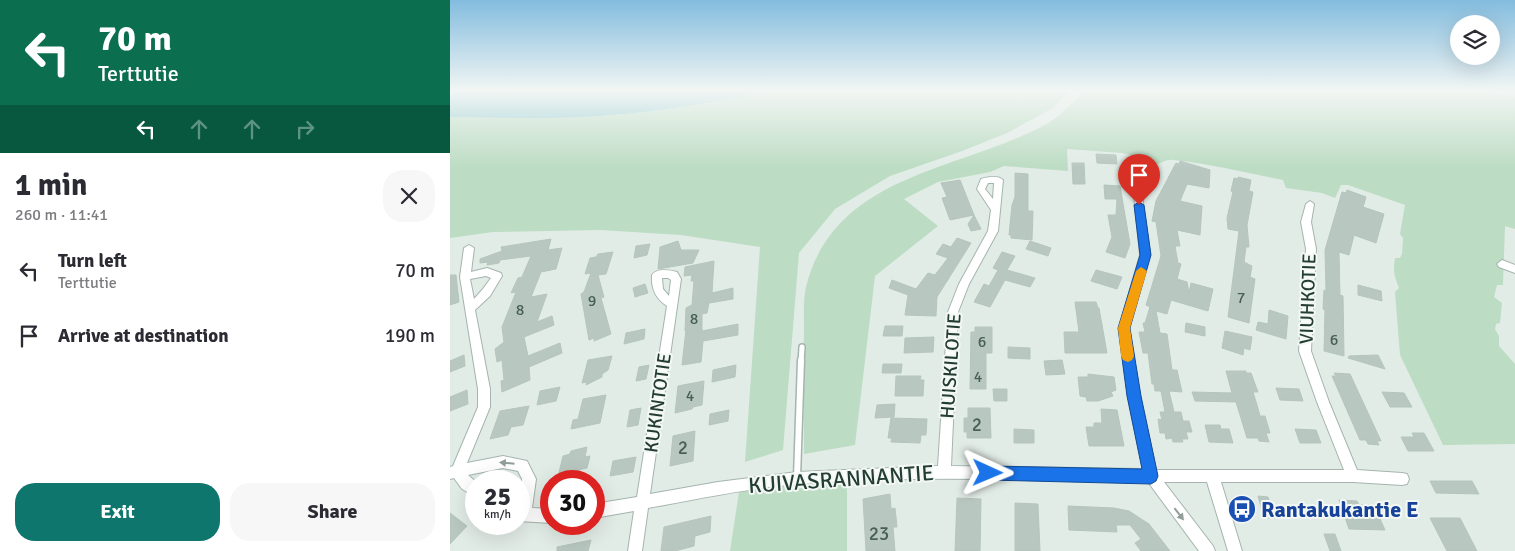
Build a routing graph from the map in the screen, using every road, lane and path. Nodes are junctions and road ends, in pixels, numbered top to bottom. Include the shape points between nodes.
1 (1141, 175) dead end
2 (1310, 204) dead end
3 (996, 209) dead end
4 (469, 248) dead end
5 (1502, 264) dead end
6 (1515, 269) edge
7 (465, 277) junction
8 (673, 304) dead end
9 (470, 309) junction
10 (802, 346) dead end
11 (467, 470) edge
12 (524, 470) edge
13 (944, 472) junction
14 (454, 473) edge
15 (1151, 476) junction
16 (1212, 476) junction
17 (1353, 476) junction
18 (797, 478) junction
19 (1402, 479) dead end
20 (465, 482) edge
21 (643, 503) junction
22 (605, 509) edge
23 (635, 551) edge
24 (1208, 551) edge
25 (1235, 551) edge

1 - 15 street via 1138,195 1145,255 1124,328
2 - 17 street, VIUHKOTIE via 1306,222 1311,249 1305,351
3 - 13 street, HUISKILOTIE via 993,231 952,312
4 - 7 street
5 - 6 street
7 - 9 street
7 - 9 street via 487,272 497,276
8 - 21 street, KUKINTOTIE
9 - 14 street via 484,389 484,407
10 - 18 lane
12 -> 11 street via 522,465 503,462
13 - 15 street, KUIVASRANNANTIE
13 - 18 street, KUIVASRANNANTIE
14 - 20 street
15 - 16 street, KUIVASRANNANTIE
15 -> 24 street
16 - 17 street, KUIVASRANNANTIE
16 - 25 street
17 - 19 street, KUIVASRANNANTIE
18 - 21 street, KUIVASRANNANTIE
21 - 22 street, KUIVASRANNANTIE
21 - 23 street, KUKINTOTIE

